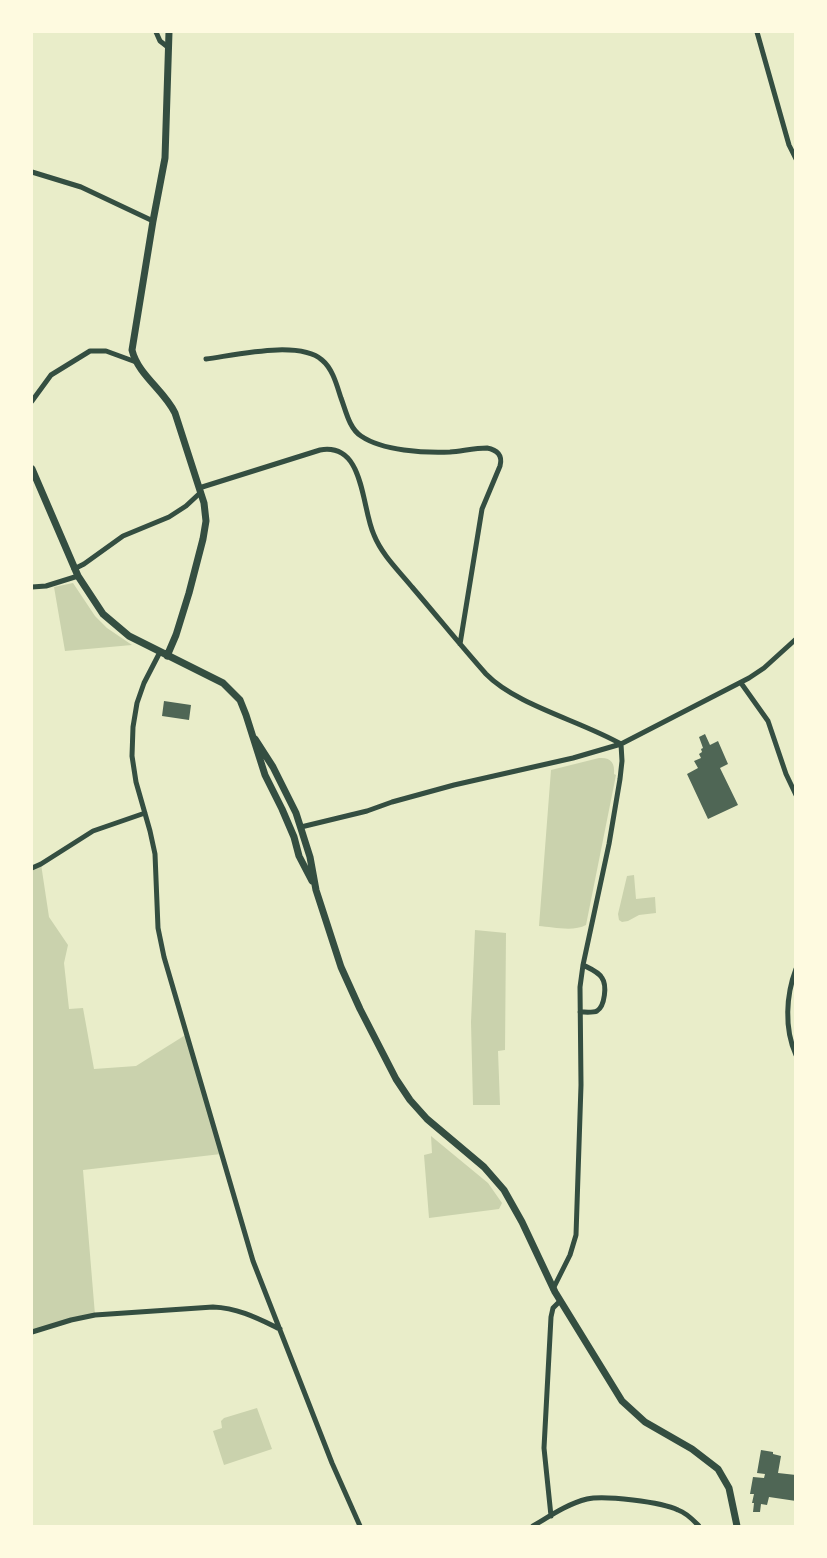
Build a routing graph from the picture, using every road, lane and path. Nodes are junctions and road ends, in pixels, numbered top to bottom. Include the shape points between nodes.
1 (156, 32) edge
2 (169, 32) edge
3 (757, 32) edge
4 (169, 48) junction
5 (796, 159) edge
6 (32, 172) edge
7 (153, 221) junction
8 (206, 359) dead end
9 (136, 362) junction
10 (32, 401) edge
11 (32, 469) edge
12 (200, 491) junction
13 (76, 572) junction
14 (32, 587) edge
15 (796, 639) edge
16 (460, 644) junction
17 (163, 654) junction
18 (741, 683) junction
19 (255, 739) junction
20 (621, 744) junction
21 (796, 795) edge
22 (145, 813) junction
23 (301, 827) junction
24 (291, 830) junction
25 (32, 868) edge
26 (316, 890) junction
27 (583, 965) junction
28 (796, 969) edge
29 (580, 1012) junction
30 (796, 1055) edge
31 (553, 1289) junction
32 (560, 1301) junction
33 (279, 1329) junction
34 (32, 1332) edge
35 (551, 1516) junction
36 (360, 1527) edge
37 (533, 1527) edge
38 (699, 1527) edge
39 (737, 1527) edge

1 - 4 street
2 - 4 street
3 - 5 street
4 - 7 street via 166,146
6 - 7 street via 81,187
7 - 9 street via 132,350
8 - 16 street via 281,350 308,353 327,365 351,424 364,438 400,449 449,452 487,447 500,455 482,509
9 - 10 street via 106,351 90,351 51,375
9 - 12 street via 172,407
11 - 13 street
12 - 13 street via 169,517 123,536
12 - 16 street via 320,450 346,456 355,466 377,543
12 - 17 street via 205,530 176,635
13 - 14 street via 46,586
13 - 17 street via 95,606 111,623
15 - 18 street
16 - 20 street via 502,687
17 - 19 street via 230,688 244,708
17 - 22 street via 139,695 133,727 134,774
18 - 20 street
18 - 21 street via 768,721
19 - 23 street
19 - 24 street via 265,775
20 - 23 street
20 - 27 street via 620,779
22 - 25 street via 93,831
22 - 33 street via 155,854 164,957 245,1236
23 - 24 street
23 - 26 street
24 - 26 street
26 - 31 street via 350,988 396,1079 427,1119 504,1190
27 - 29 street
27 - 29 street via 603,978 603,1002 597,1011
28 - 30 street via 788,1007 789,1035
29 - 31 street via 576,1235
31 - 32 street
32 - 35 street via 551,1312 545,1417
32 - 39 street via 629,1409 718,1469 729,1488
33 - 34 street via 243,1311 213,1307 102,1314
33 - 36 street
35 - 37 street
35 - 38 street via 581,1501 603,1498 670,1507

